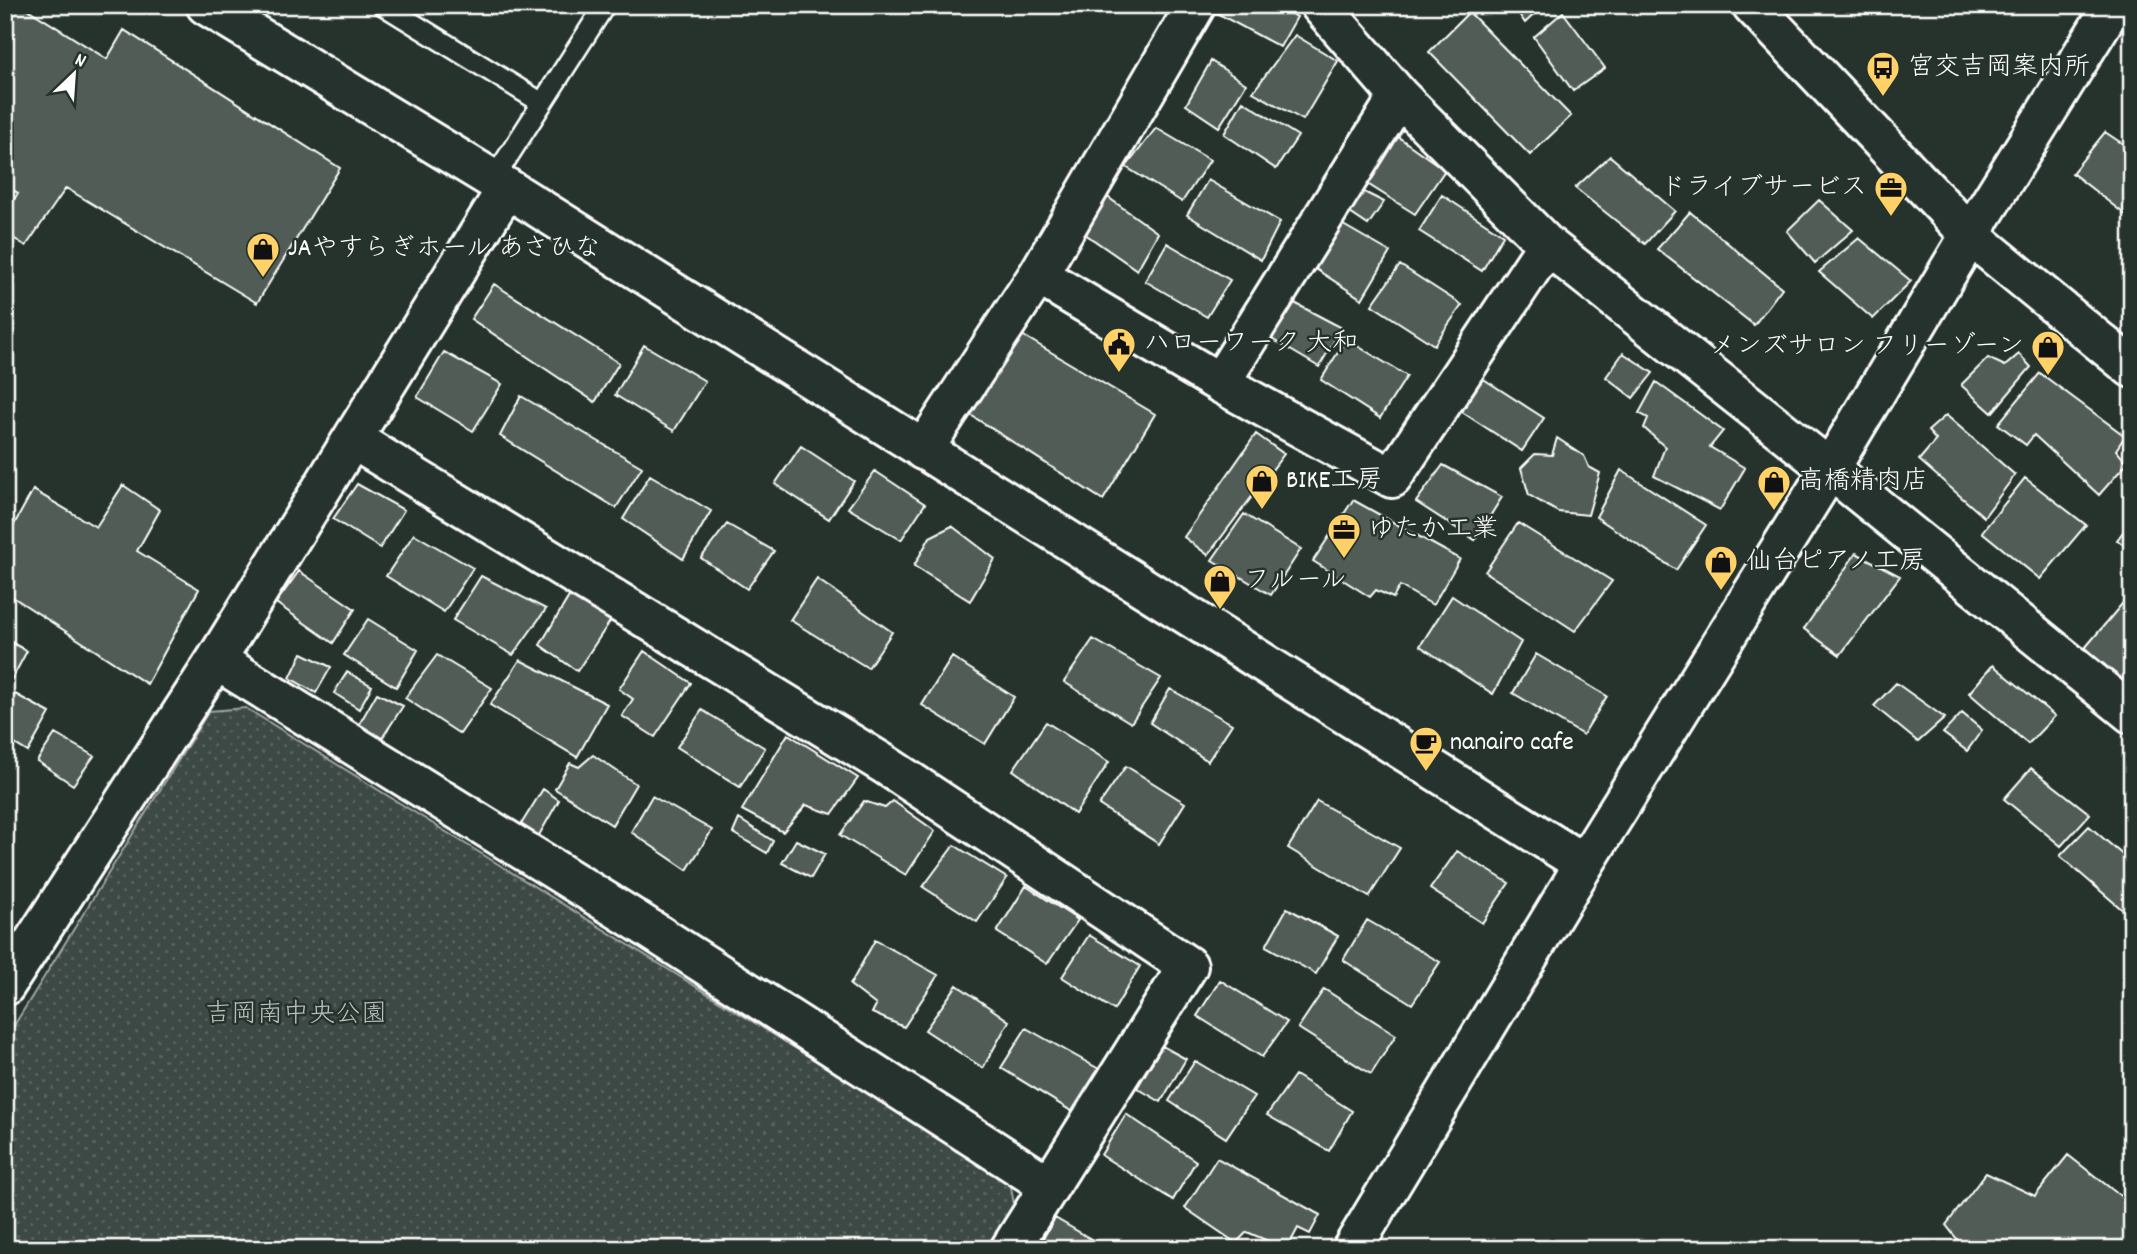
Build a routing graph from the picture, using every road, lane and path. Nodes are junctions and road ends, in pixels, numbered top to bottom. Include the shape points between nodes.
1 (206, 5) edge
2 (383, 5) edge
3 (605, 5) edge
4 (1196, 5) edge
5 (1320, 5) edge
6 (1752, 5) edge
7 (2113, 5) edge
8 (1399, 96) junction
9 (542, 103) junction
10 (500, 184) junction
11 (1969, 235) junction
12 (1547, 245) junction
13 (1038, 275) junction
14 (2132, 368) edge
15 (1220, 383) junction
16 (354, 440) junction
17 (923, 450) junction
18 (1830, 469) junction
19 (216, 660) junction
20 (2132, 714) edge
21 (1584, 864) junction
22 (5, 986) edge
23 (1048, 1185) junction
24 (1010, 1249) edge
25 (1352, 1249) edge

1 - 10 street
2 - 9 lane
3 - 9 lane
4 - 13 street
5 - 8 street
6 - 11 street
7 - 11 street
8 - 12 street
8 - 15 street
9 - 10 lane
10 - 16 street
10 - 17 street
11 - 14 street
11 - 18 street
12 - 15 street via 1392,478
12 - 18 street
13 - 15 street
13 - 17 street
16 - 19 street
16 - 23 street via 884,764 1188,966
17 - 21 street
18 - 20 street
18 - 21 street
19 - 22 street
19 - 23 street via 634,919
21 - 25 street
23 - 24 street

